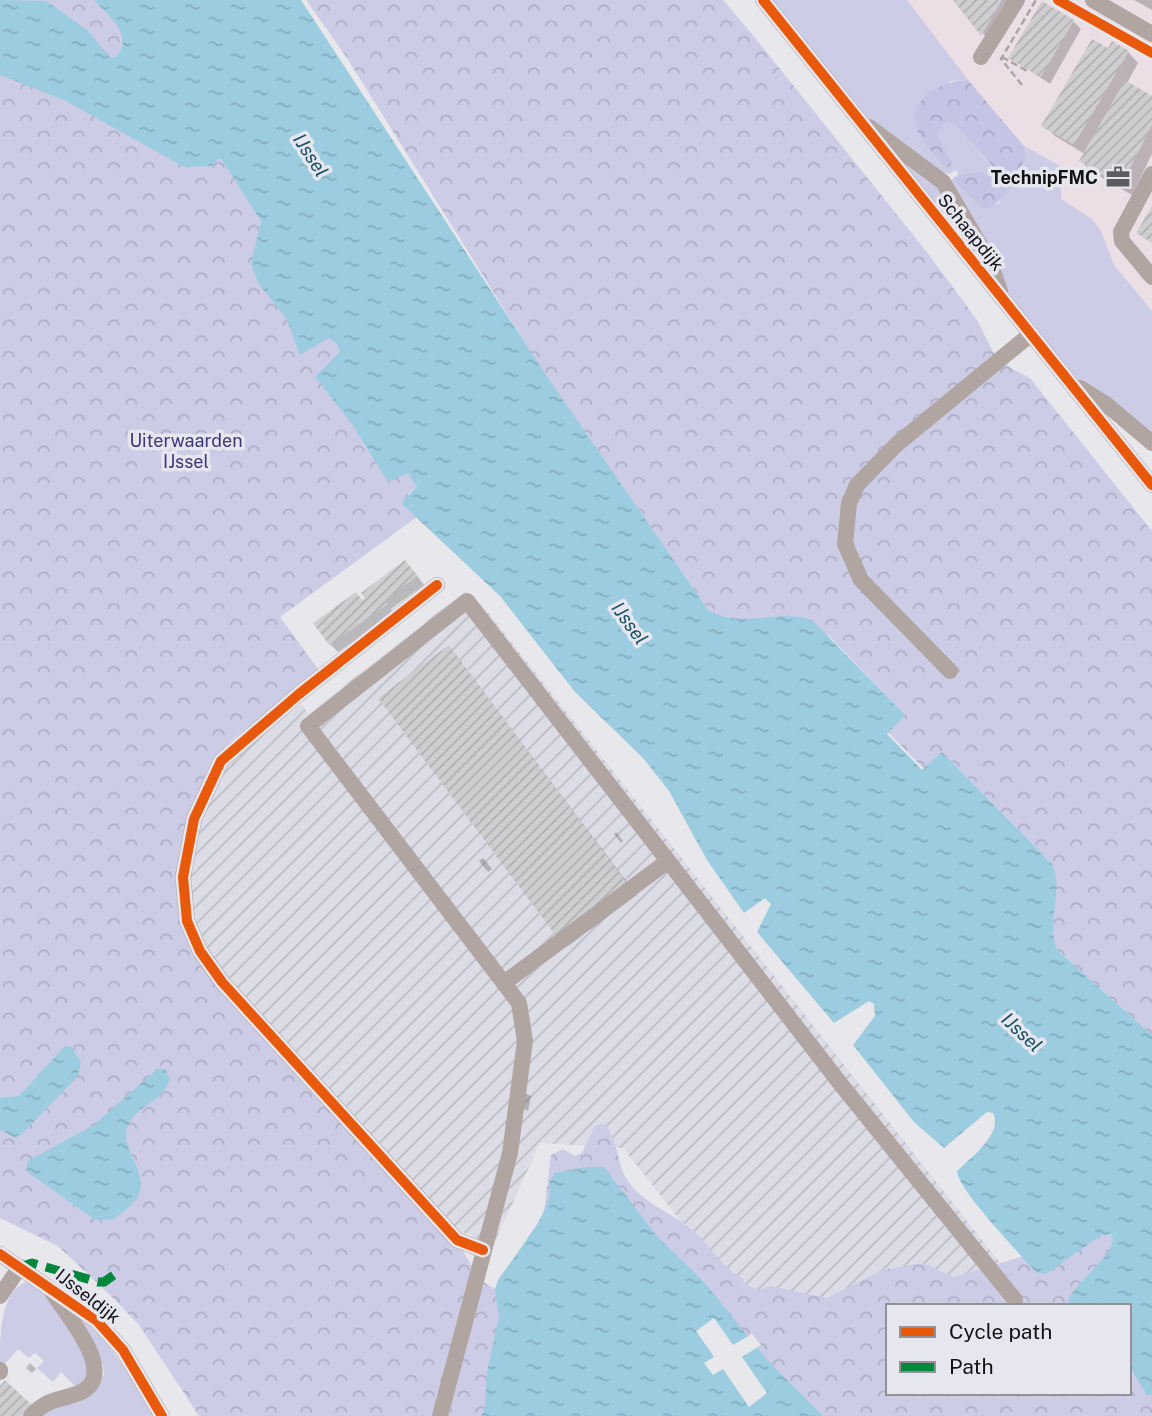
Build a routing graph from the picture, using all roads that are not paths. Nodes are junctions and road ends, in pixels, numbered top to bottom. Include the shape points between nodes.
1 (763, 0) edge
2 (1017, 0) edge
3 (1093, 0) edge
4 (1152, 34) edge
5 (981, 57) dead end
6 (858, 121) junction
7 (1152, 174) edge
8 (1152, 277) edge
9 (1001, 298) junction
10 (1031, 334) junction
11 (1069, 382) junction
12 (1152, 443) edge
13 (1152, 485) edge
14 (437, 585) dead end
15 (950, 671) dead end
16 (668, 861) junction
17 (504, 983) junction
18 (483, 1250) junction
19 (0, 1254) edge
20 (20, 1267) junction
21 (48, 1287) junction
22 (0, 1296) edge
23 (1016, 1300) dead end
24 (31, 1416) edge
25 (162, 1416) edge
26 (440, 1416) edge

1 - 6 street, Schaapdijk
2 - 5 street
3 - 4 street
6 - 9 street, Schaapdijk
6 - 9 street, Schaapdijk via 943,182 989,260
7 - 8 street via 1121,232 1122,241
9 - 10 street, Schaapdijk
10 - 11 street, Schaapdijk
10 - 15 street via 896,445 857,485 849,503 845,544 861,580
11 - 12 street via 1106,404
11 - 13 street, Schaapdijk
14 - 18 street via 221,761 194,819 183,877 187,921 200,951 222,982 457,1240
16 - 17 street
16 - 17 street via 467,601 308,726
16 - 23 street
17 - 18 street via 519,1003 525,1041 510,1153
18 - 26 street
19 - 20 street, IJsseldijk
20 - 21 street, IJsseldijk
20 - 22 street
21 - 24 street via 90,1350 97,1370 81,1392 46,1402
21 - 25 street, IJsseldijk via 112,1337

